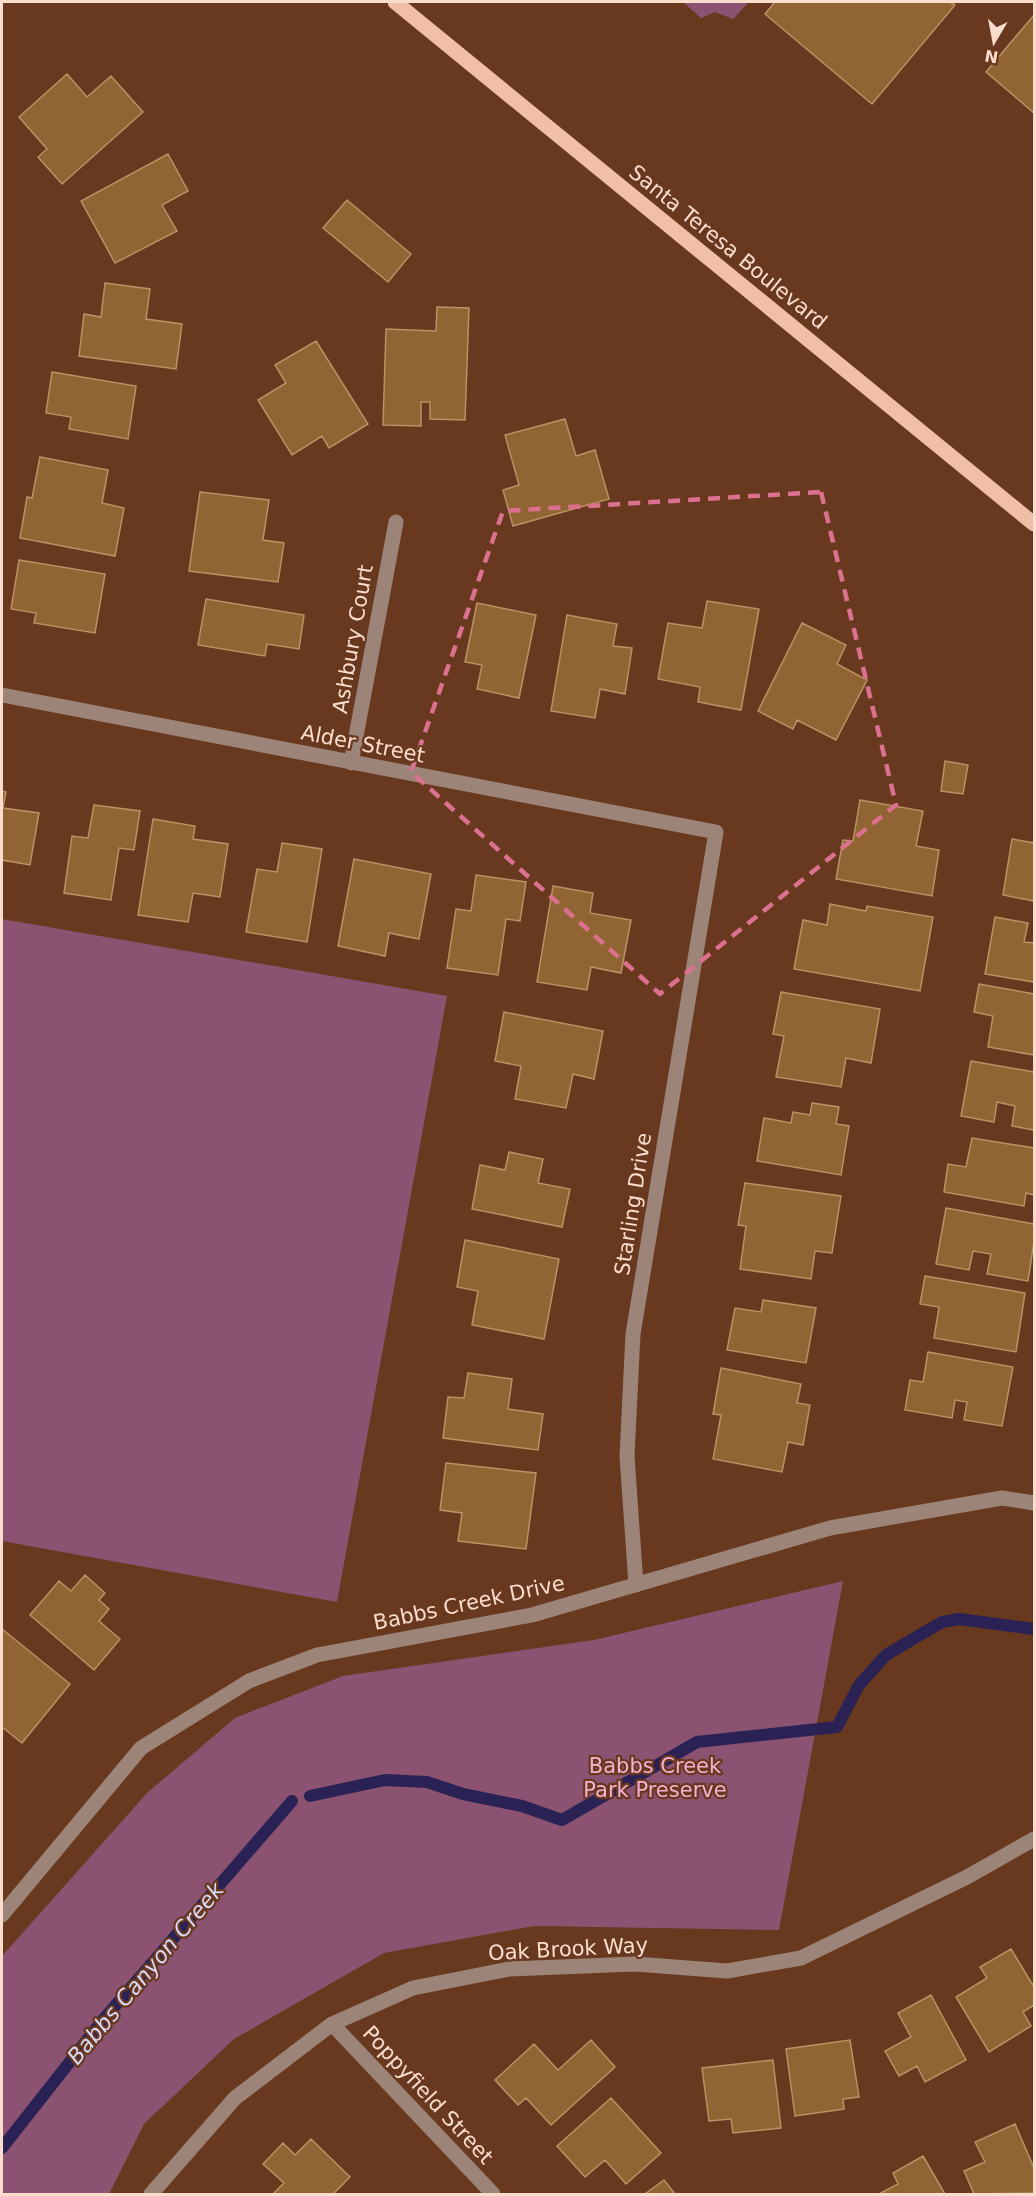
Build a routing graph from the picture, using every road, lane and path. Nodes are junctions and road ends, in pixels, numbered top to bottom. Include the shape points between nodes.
1 (394, 2) edge
2 (396, 522) dead end
3 (1035, 524) edge
4 (2, 695) edge
5 (351, 763) junction
6 (716, 832) joint
7 (1035, 1503) edge
8 (636, 1585) junction
9 (1035, 1839) edge
10 (2, 1915) edge
11 (332, 2024) junction
12 (152, 2194) edge
13 (493, 2194) edge

1 - 3 main road, Santa Teresa Boulevard
2 - 5 street, Ashbury Court
4 - 5 street, Alder Street
5 - 6 street, Alder Street
6 - 8 street, Starling Drive via 633,1334 627,1456
7 - 8 street, Babbs Creek Drive via 1002,1498 830,1528
8 - 10 street, Babbs Creek Drive via 532,1615 317,1655 249,1681 141,1748
9 - 11 street, Oak Brook Way via 967,1877 801,1958 727,1971 634,1964 509,1969 413,1988
11 - 12 street, Oak Brook Way via 235,2098
11 - 13 street, Poppyfield Street

